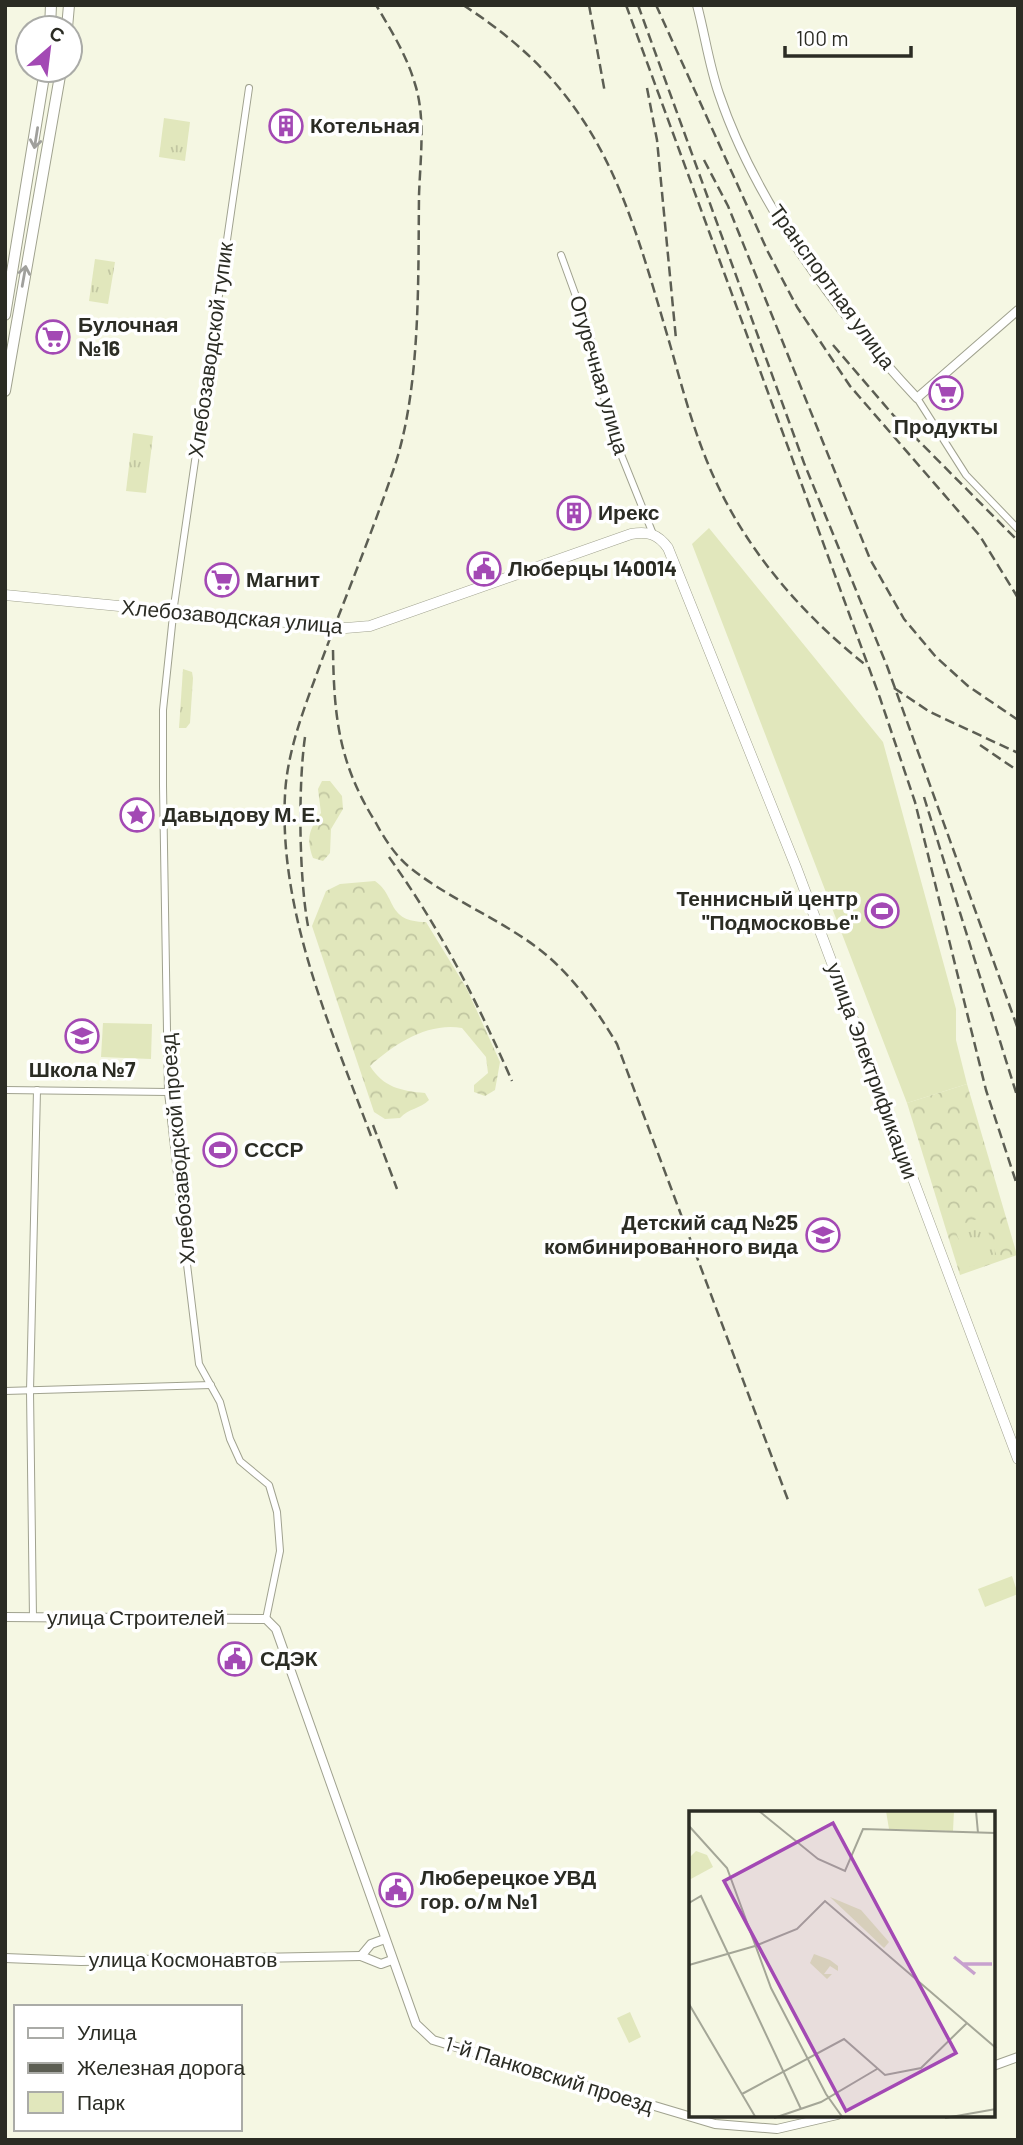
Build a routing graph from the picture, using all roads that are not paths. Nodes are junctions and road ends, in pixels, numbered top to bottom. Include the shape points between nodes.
1 (697, 5) edge
2 (43, 84) edge
3 (59, 84) edge
4 (249, 88) dead end
5 (561, 255) dead end
6 (1018, 310) edge
7 (5, 315) edge
8 (5, 391) edge
9 (917, 398) junction
10 (1018, 529) edge
11 (653, 534) junction
12 (5, 595) edge
13 (173, 612) junction
14 (5, 1090) edge
15 (37, 1090) junction
16 (168, 1092) junction
17 (211, 1385) junction
18 (5, 1391) edge
19 (30, 1391) junction
20 (1018, 1459) edge
21 (5, 1617) edge
22 (33, 1618) junction
23 (266, 1619) junction
24 (385, 1939) junction
25 (361, 1956) junction
26 (5, 1958) edge
27 (392, 1960) junction
28 (1018, 2057) edge
29 (995, 2065) edge
30 (689, 2116) edge
31 (691, 2117) edge
32 (828, 2117) edge

1 - 9 street, Транспортная улица via 719,94 770,204 884,363
2 -> 7 main road
8 -> 3 main road
4 - 13 street, Хлебозаводской тупик
5 - 11 street, Огуречная улица via 590,335 612,432
6 - 9 street
9 - 10 street via 966,475
11 - 13 main road, Хлебозаводская улица via 631,534 370,626 334,628
11 - 20 main road, улица Электрификации via 668,548 796,867
12 - 13 main road, Хлебозаводская улица
13 - 16 street, Хлебозаводской проезд via 163,710
14 - 15 street
15 - 16 street
15 - 19 street
16 - 17 street, Хлебозаводской проезд via 200,1364
17 - 19 street
17 - 23 street, Хлебозаводской проезд via 240,1461 269,1485 277,1512 280,1550
18 - 19 street
19 - 22 street
21 - 22 street, улица Строителей
22 - 23 street, улица Строителей
23 - 24 street, 1-й Панковский проезд via 276,1629
24 - 25 street via 371,1944
24 - 27 street, 1-й Панковский проезд
25 - 26 street, улица Космонавтов
25 - 27 street via 381,1964
27 - 30 street, 1-й Панковский проезд via 416,2024 433,2040
28 - 29 street
31 - 32 street, 1-й Панковский проезд via 715,2124 777,2129

